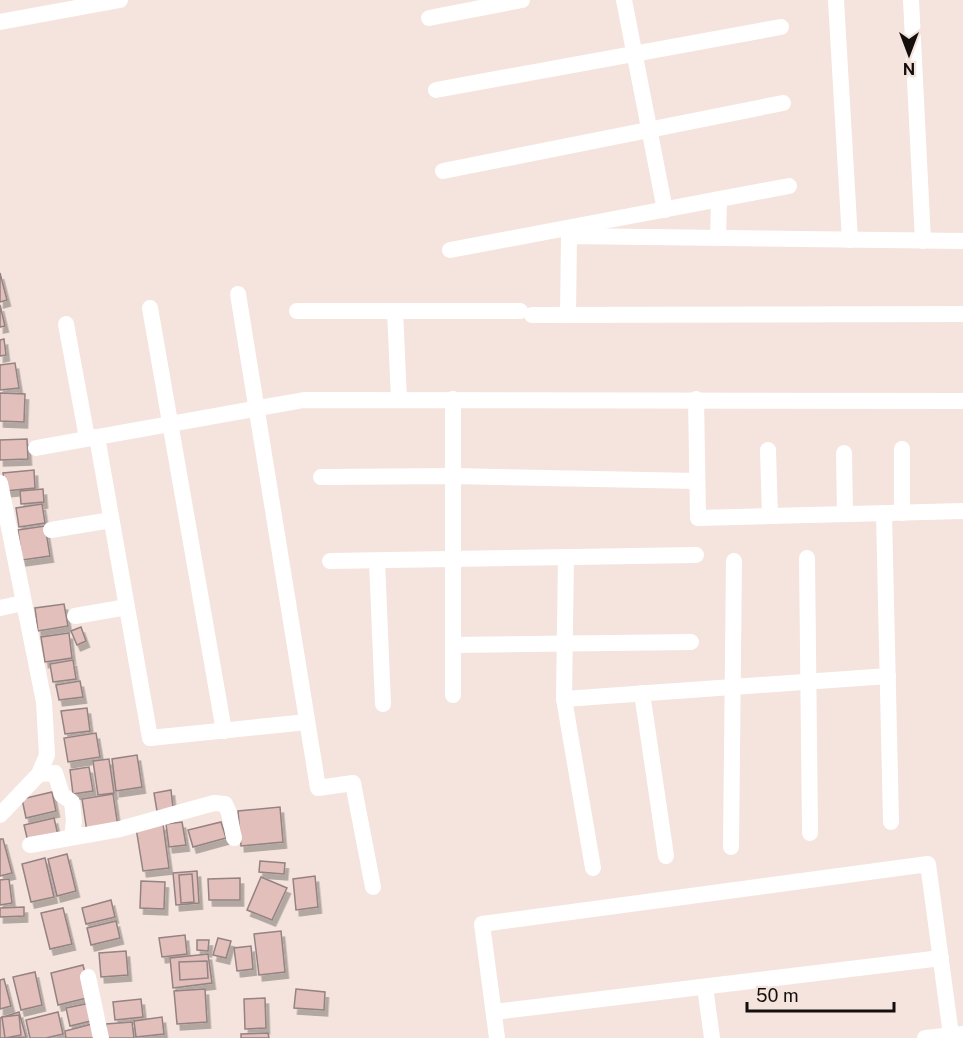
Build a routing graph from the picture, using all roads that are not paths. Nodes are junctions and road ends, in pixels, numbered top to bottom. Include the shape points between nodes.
1 (120, 0) edge
2 (522, 0) edge
3 (624, 0) edge
4 (836, 0) edge
5 (911, 0) edge
6 (429, 18) dead end
7 (0, 22) edge
8 (781, 27) dead end
9 (635, 54) junction
10 (436, 90) dead end
11 (783, 103) dead end
12 (649, 130) junction
13 (443, 171) dead end
14 (789, 186) dead end
15 (719, 200) junction
16 (665, 210) junction
17 (718, 238) junction
18 (849, 240) junction
19 (923, 241) junction
20 (963, 241) edge
21 (450, 250) dead end
22 (238, 294) dead end
23 (150, 308) dead end
24 (297, 311) dead end
25 (395, 311) junction
26 (963, 314) edge
27 (568, 315) junction
28 (66, 324) dead end
29 (399, 399) junction
30 (453, 399) junction
31 (696, 399) junction
32 (963, 401) edge
33 (257, 408) junction
34 (170, 424) junction
35 (92, 438) junction
36 (36, 448) dead end
37 (902, 449) dead end
38 (768, 450) dead end
39 (844, 453) dead end
40 (453, 476) junction
41 (321, 477) dead end
42 (697, 481) junction
43 (0, 483) edge
44 (963, 511) edge
45 (884, 513) junction
46 (902, 513) junction
47 (845, 514) junction
48 (770, 516) junction
49 (111, 520) junction
50 (51, 530) dead end
51 (696, 555) dead end
52 (566, 557) junction
53 (807, 558) dead end
54 (453, 559) junction
55 (330, 561) dead end
56 (377, 561) junction
57 (734, 561) dead end
58 (12, 605) edge
59 (127, 607) junction
60 (75, 616) dead end
61 (691, 642) dead end
62 (565, 644) junction
63 (453, 645) junction
64 (888, 676) junction
65 (808, 682) junction
66 (733, 687) junction
67 (642, 693) junction
68 (453, 695) dead end
69 (564, 699) junction
70 (383, 704) dead end
71 (307, 722) junction
72 (224, 731) junction
73 (39, 774) junction
74 (0, 815) edge
75 (891, 822) dead end
76 (810, 833) dead end
77 (72, 837) junction
78 (234, 838) dead end
79 (30, 845) dead end
80 (731, 847) dead end
81 (666, 856) dead end
82 (593, 868) dead end
83 (374, 887) dead end
84 (941, 958) junction
85 (88, 978) dead end
86 (705, 987) junction
87 (494, 1012) junction
88 (957, 1034) edge
89 (101, 1038) edge
90 (498, 1038) edge
91 (712, 1038) edge
92 (926, 1038) edge

1 - 7 street
2 - 6 street
3 - 9 street
4 - 18 street
5 - 19 street
8 - 9 street
9 - 10 street
9 - 12 street
11 - 12 street
12 - 13 street
12 - 16 street
14 - 15 street
15 - 16 street
15 - 17 street
16 - 21 street
17 - 18 street
17 - 27 street via 569,236
18 - 19 street
19 - 20 street
22 - 33 street
23 - 34 street
24 - 25 street
25 - 27 street
25 - 29 street
26 - 27 street
28 - 35 street
29 - 30 street
29 - 33 street via 304,400
30 - 31 street
30 - 40 street
31 - 32 street
31 - 42 street
33 - 34 street
33 - 71 street
34 - 35 street
34 - 72 street
35 - 36 street
35 - 49 street
37 - 46 street
38 - 48 street
39 - 47 street
40 - 41 street
40 - 42 street
40 - 54 street
42 - 48 street via 698,518
43 - 58 street
44 - 46 street
45 - 46 street
45 - 47 street
45 - 64 street
47 - 48 street
49 - 50 street
49 - 59 street
51 - 52 street
52 - 54 street
52 - 62 street
53 - 65 street
54 - 56 street
54 - 63 street
55 - 56 street
56 - 70 street
57 - 66 street
58 - 73 street via 44,702 47,755
59 - 60 street
59 - 72 street via 150,738
61 - 62 street
62 - 63 street
62 - 69 street
63 - 68 street
64 - 65 street
64 - 75 street
65 - 66 street
65 - 76 street
66 - 67 street
66 - 80 street
67 - 69 street
67 - 81 street
69 - 82 street
71 - 72 street
71 - 83 street via 318,788 353,783
73 - 74 street
73 - 77 street via 56,773 62,795 72,802
77 - 78 street via 120,829 214,803 225,804
77 - 79 street
84 - 86 street
84 - 87 street via 928,864 482,924
84 - 88 street
85 - 89 street
86 - 87 street
86 - 91 street
87 - 90 street
88 - 92 street

